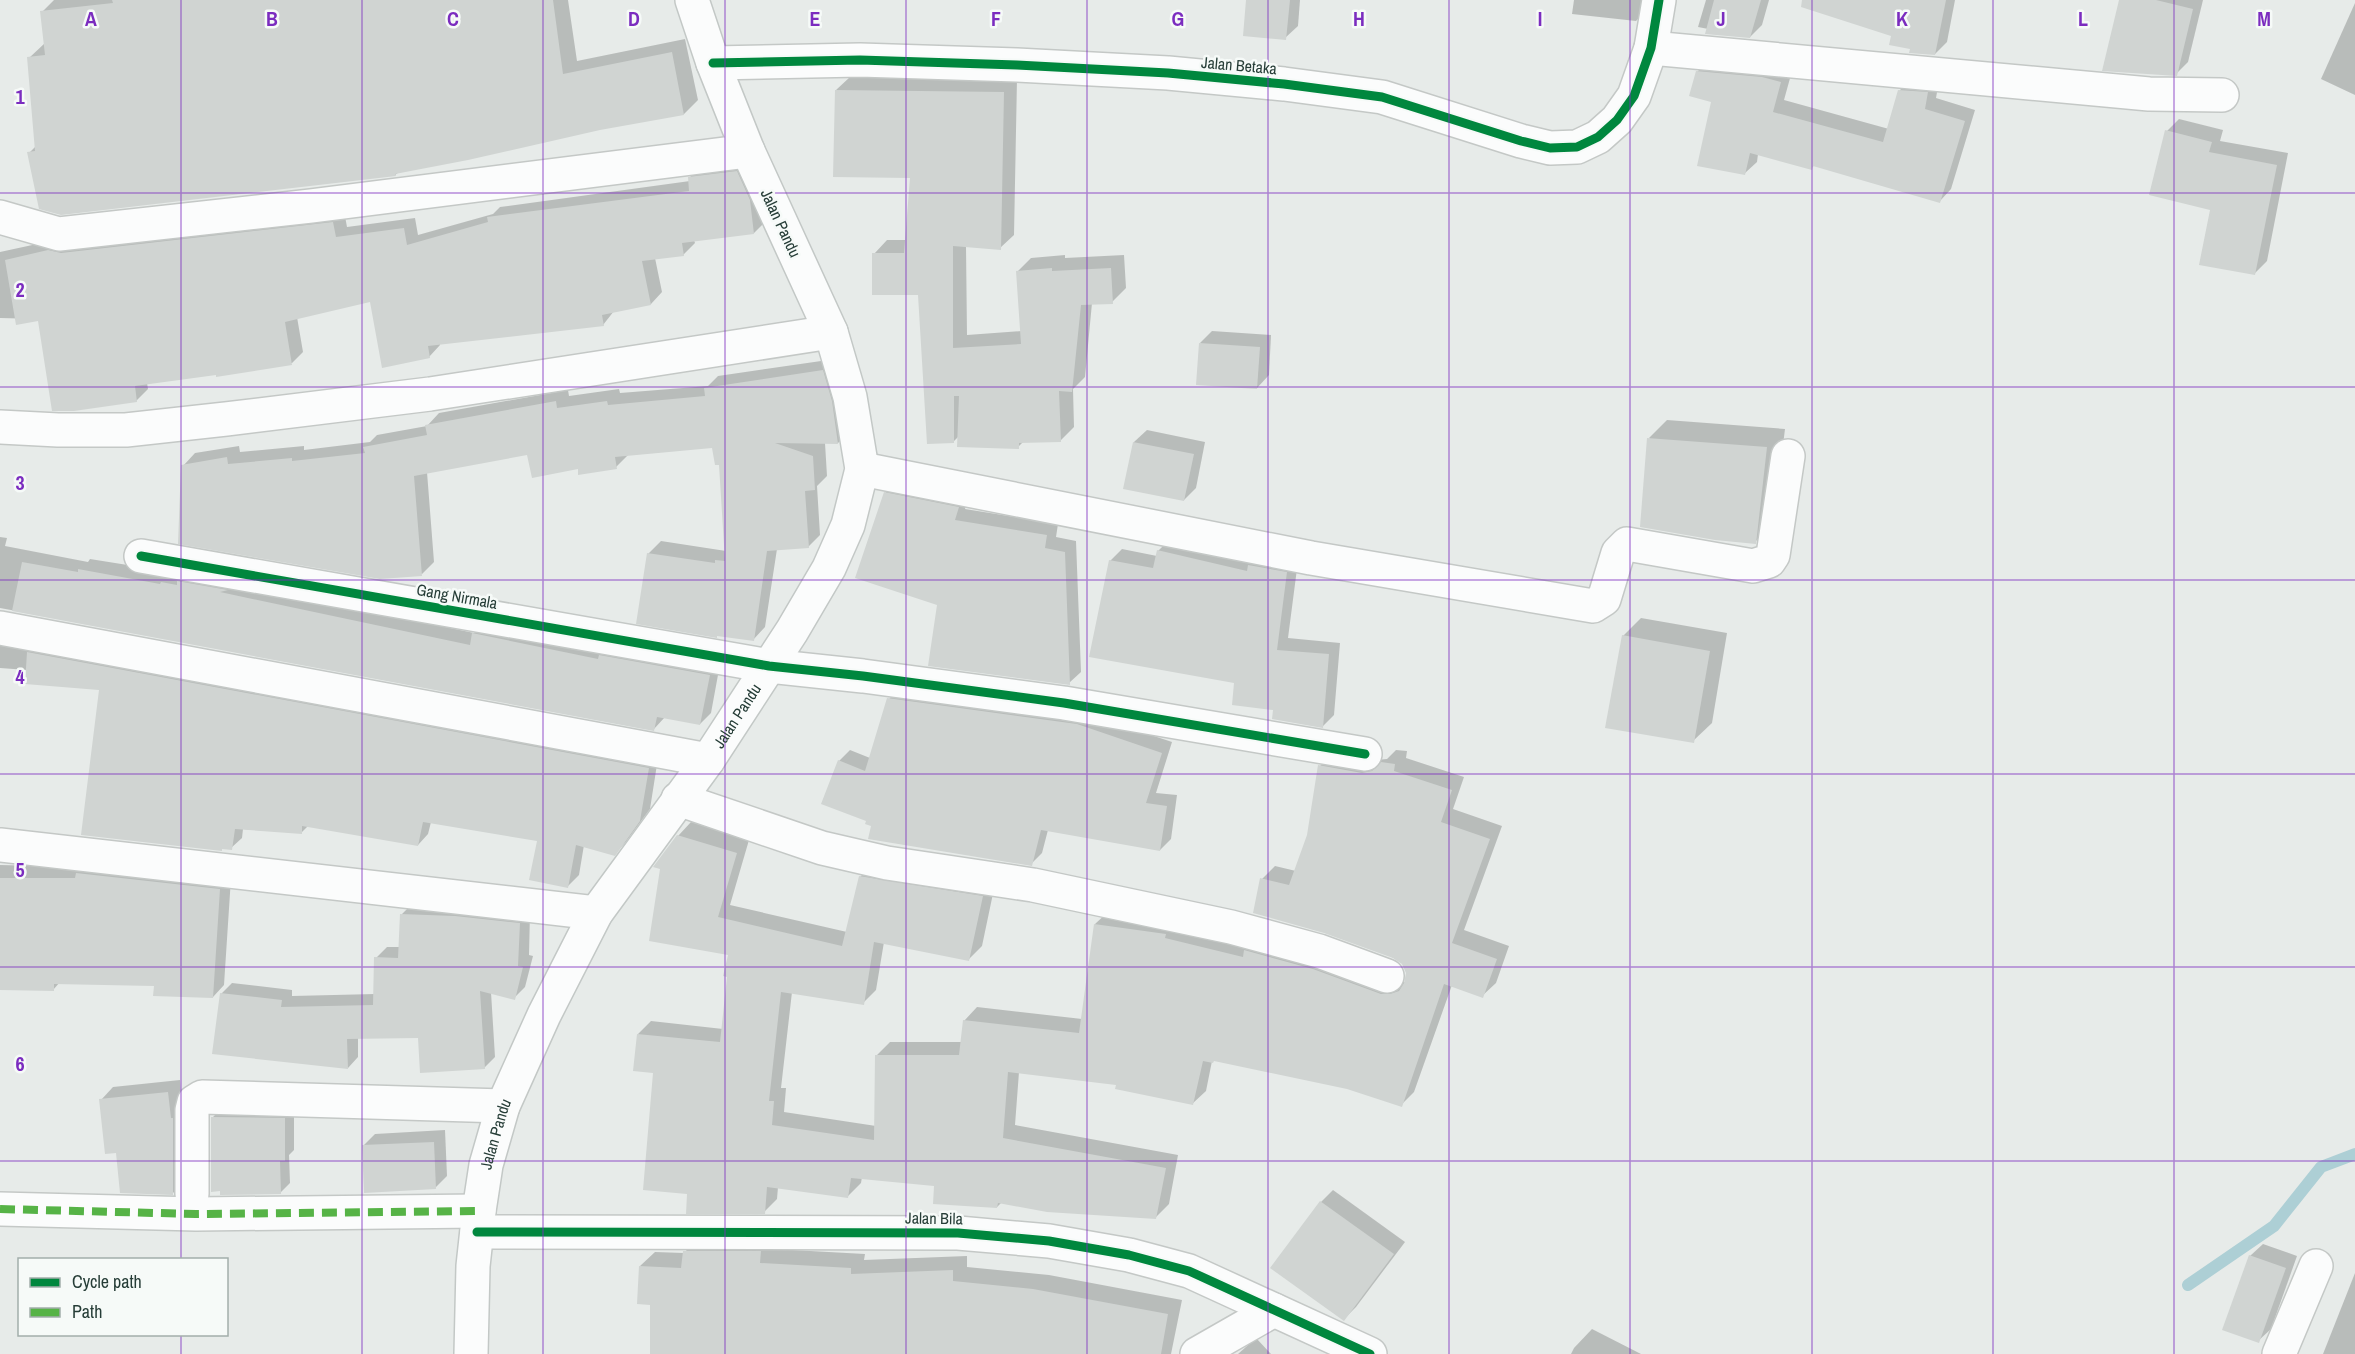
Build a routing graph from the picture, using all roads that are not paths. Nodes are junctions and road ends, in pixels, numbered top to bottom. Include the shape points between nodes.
1 (692, 0) edge
2 (1659, 0) edge
3 (1651, 48) junction
4 (712, 63) junction
5 (2222, 95) dead end
6 (748, 151) junction
7 (0, 217) edge
8 (831, 332) junction
9 (0, 427) edge
10 (1788, 456) dead end
11 (862, 469) junction
12 (141, 556) dead end
13 (0, 628) edge
14 (769, 666) junction
15 (1365, 754) dead end
16 (708, 760) junction
17 (678, 799) junction
18 (0, 845) edge
19 (596, 914) junction
20 (1388, 976) dead end
21 (503, 1106) junction
22 (192, 1194) dead end
23 (0, 1209) edge
24 (478, 1222) junction
25 (2316, 1266) dead end
26 (1274, 1310) junction
27 (471, 1354) edge
28 (1197, 1354) edge
29 (1370, 1354) edge
30 (2279, 1354) edge

1 - 4 street, Jalan Pandu
2 - 3 street, Jalan Betaka
3 - 4 street, Jalan Betaka via 1634,96 1617,120 1598,137 1577,147 1550,148 1382,97 1284,84 1017,65 860,60
3 - 5 street via 2148,94
4 - 6 street, Jalan Pandu
6 - 7 street via 60,234
6 - 8 street, Jalan Pandu
8 - 9 street via 430,394 126,430
8 - 11 street, Jalan Pandu via 850,397
10 - 11 street via 1769,561 1753,566 1628,544 1618,553 1604,599 1593,606 1311,558
11 - 14 street, Jalan Pandu via 848,525 829,568
12 - 14 street, Gang Nirmala
13 - 16 street
14 - 15 street, Gang Nirmala via 1064,703
14 - 16 street, Jalan Pandu
16 - 17 street, Jalan Pandu
17 - 19 street, Jalan Pandu
17 - 20 street via 822,848 887,863 1033,885 1231,927 1319,951
18 - 19 street
19 - 21 street, Jalan Pandu
21 - 22 street via 202,1097 194,1102 192,1110
21 - 24 street, Jalan Pandu via 486,1165
23 - 24 street, Jalan Bila
24 - 26 street, Jalan Bila via 958,1233 1049,1241 1129,1255 1189,1271
24 - 27 street, Jalan Pandu
25 - 30 street
26 - 28 street
26 - 29 street, Jalan Bila

